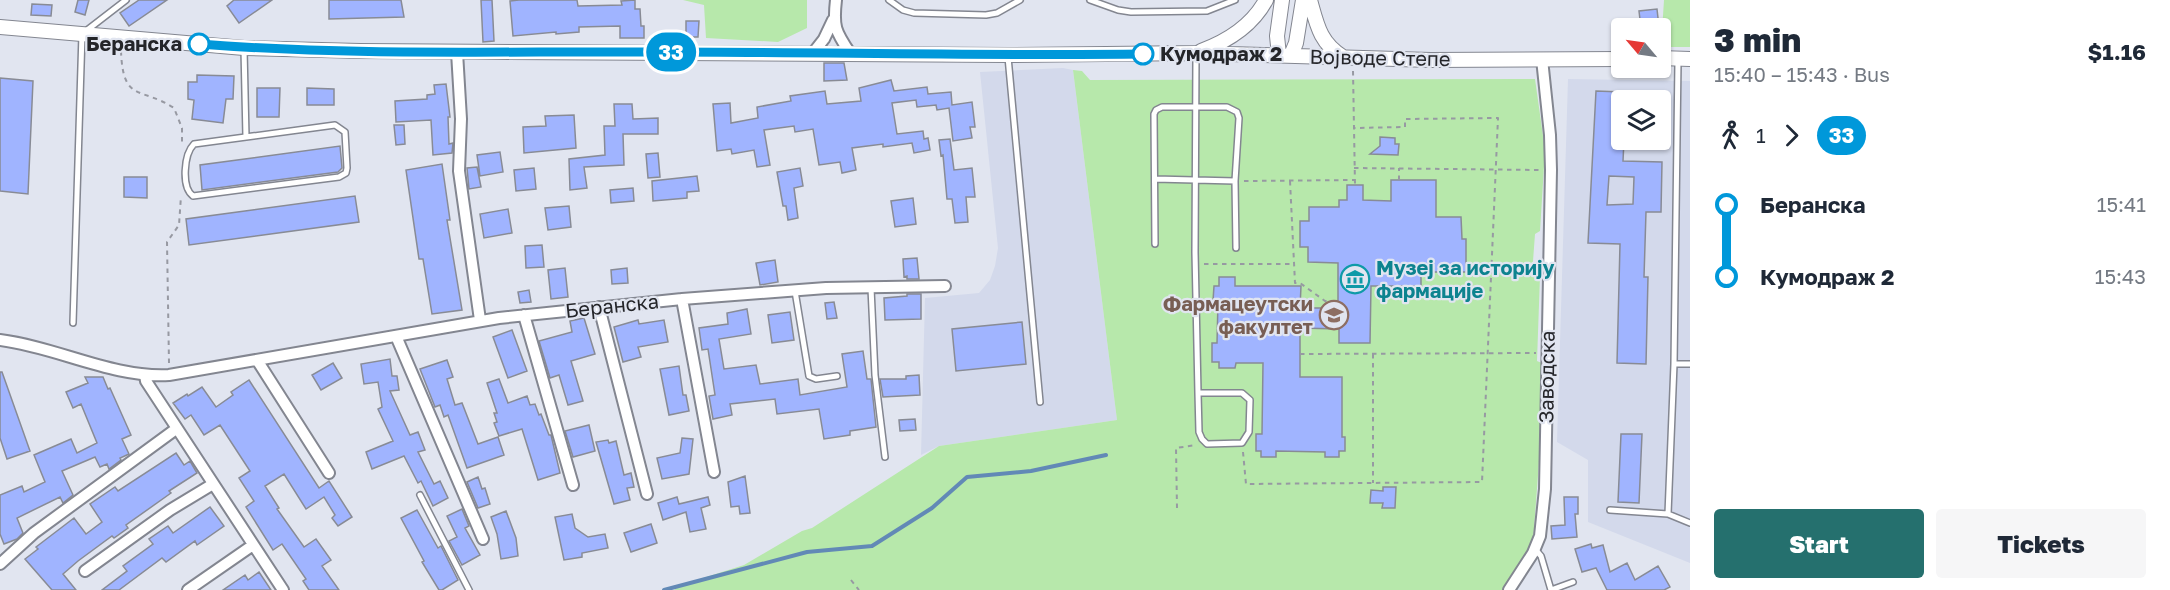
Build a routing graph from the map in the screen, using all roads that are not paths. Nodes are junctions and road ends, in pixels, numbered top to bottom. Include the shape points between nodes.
1 (126, 0) edge
2 (836, 0) edge
3 (889, 0) edge
4 (1020, 0) edge
5 (1090, 0) edge
6 (1234, 0) edge
7 (1266, 0) edge
8 (1282, 0) edge
9 (1303, 0) edge
10 (1310, 0) edge
11 (833, 20) junction
12 (0, 27) edge
13 (82, 34) junction
14 (244, 48) junction
15 (457, 52) junction
16 (813, 53) junction
17 (850, 53) junction
18 (1196, 53) junction
19 (1008, 55) junction
20 (1285, 55) junction
21 (1349, 58) junction
22 (1684, 58) edge
23 (1542, 59) junction
24 (1611, 59) edge
25 (1196, 106) junction
26 (246, 137) junction
27 (1155, 179) junction
28 (1195, 180) junction
29 (1235, 181) junction
30 (1155, 244) dead end
31 (1236, 248) dead end
32 (945, 286) dead end
33 (871, 288) junction
34 (795, 291) junction
35 (682, 299) junction
36 (599, 307) junction
37 (524, 315) junction
38 (480, 320) junction
39 (73, 323) dead end
40 (396, 336) junction
41 (0, 340) edge
42 (257, 360) junction
43 (1674, 364) junction
44 (1690, 364) edge
45 (145, 375) junction
46 (837, 376) dead end
47 (1198, 393) junction
48 (1040, 402) dead end
49 (176, 429) junction
50 (885, 457) dead end
51 (714, 472) dead end
52 (329, 473) dead end
53 (213, 484) junction
54 (573, 485) dead end
55 (647, 494) dead end
56 (420, 495) dead end
57 (1610, 510) dead end
58 (1668, 514) junction
59 (1690, 523) edge
60 (483, 539) dead end
61 (253, 545) junction
62 (1535, 549) junction
63 (0, 564) edge
64 (85, 571) dead end
65 (1573, 582) dead end
66 (188, 590) edge
67 (283, 590) edge
68 (469, 590) edge
69 (1509, 590) edge
70 (1551, 590) edge

1 - 13 lane
2 - 11 street
3 - 4 lane via 914,13 986,15
5 - 6 lane via 1131,12 1207,11
7 - 18 street via 1238,33
8 - 20 street via 1276,36
9 - 20 street via 1296,43
10 - 21 street via 1326,44
11 - 16 street
11 - 17 street
12 - 13 street, Војводе Степе
13 - 14 street, Војводе Степе
13 - 39 lane
14 - 15 street, Војводе Степе
14 - 26 lane
15 - 16 street, Војводе Степе
15 - 38 street via 459,171
16 - 17 street, Војводе Степе
17 - 19 street, Војводе Степе
18 - 19 street, Војводе Степе
18 - 20 street, Војводе Степе
18 - 25 lane
19 - 48 lane
20 - 21 street, Војводе Степе
21 - 23 street, Војводе Степе
22 - 43 lane
23 - 24 street, Војводе Степе
23 - 62 street, Заводска via 1551,170 1545,489 1542,531
25 - 27 lane via 1156,110
25 - 28 lane
25 - 29 lane via 1227,107 1237,112
26 - 26 lane via 335,125 345,132 346,173 339,177 190,194 186,187 190,148 194,144
27 - 28 lane
27 - 30 lane
28 - 29 lane
28 - 47 lane
29 - 31 lane
32 - 33 street, Беранска
33 - 34 street, Беранска
33 - 50 lane via 875,375
34 - 35 street, Беранска
34 - 46 lane via 809,376
35 - 36 street, Беранска
35 - 51 street
36 - 37 street, Беранска
36 - 55 street
37 - 38 street, Беранска
37 - 54 street
38 - 40 street, Беранска
40 - 42 street, Беранска
40 - 60 street
41 - 45 street, Беранска
42 - 45 street, Беранска via 169,375
42 - 52 street
43 - 44 lane
43 - 58 lane
45 - 49 street
47 - 47 lane via 1199,432 1207,444 1242,443 1250,432 1247,396
49 - 53 street
49 - 63 street via 34,533
53 - 61 street
53 - 64 street
56 - 68 lane
57 - 58 lane
58 - 59 lane
61 - 66 street
61 - 67 street
62 - 69 street, Заводска
62 - 70 lane via 1541,556
65 - 70 lane

